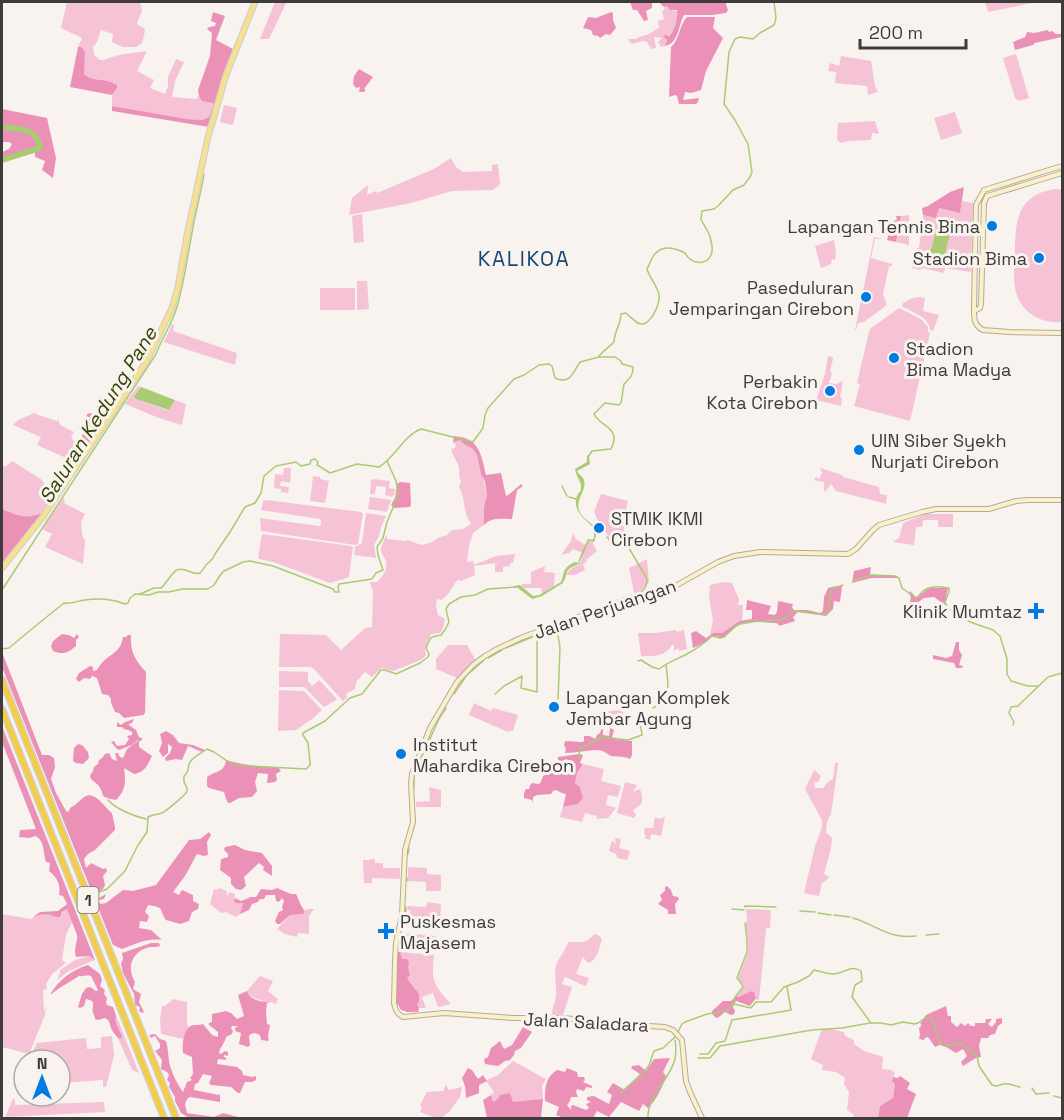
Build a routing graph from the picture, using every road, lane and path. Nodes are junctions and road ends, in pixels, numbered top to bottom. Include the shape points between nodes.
1 (255, 2) edge
2 (1062, 166) edge
3 (1062, 173) edge
4 (974, 309) junction
5 (1062, 333) edge
6 (1062, 500) edge
7 (2, 568) edge
8 (2, 680) edge
9 (2, 709) edge
10 (403, 1017) joint
11 (164, 1119) edge
12 (176, 1119) edge
13 (702, 1119) edge

1 - 7 main road via 226,75 208,137 172,308 146,362 42,518
2 - 4 street via 984,190 979,196
3 - 4 street via 985,199 981,304
4 - 5 street via 975,323 982,330
6 - 10 street, Jalan Perjuangan via 922,512 876,527 849,554 760,552 734,556 670,589 629,598 515,641 473,665 457,682 434,720 412,771 413,822 405,850 402,920 395,960 395,1009
8 - 12 highway, 1
9 - 11 highway, 1
10 - 13 street, Jalan Saladara via 444,1013 558,1017 665,1027 681,1038 686,1081

